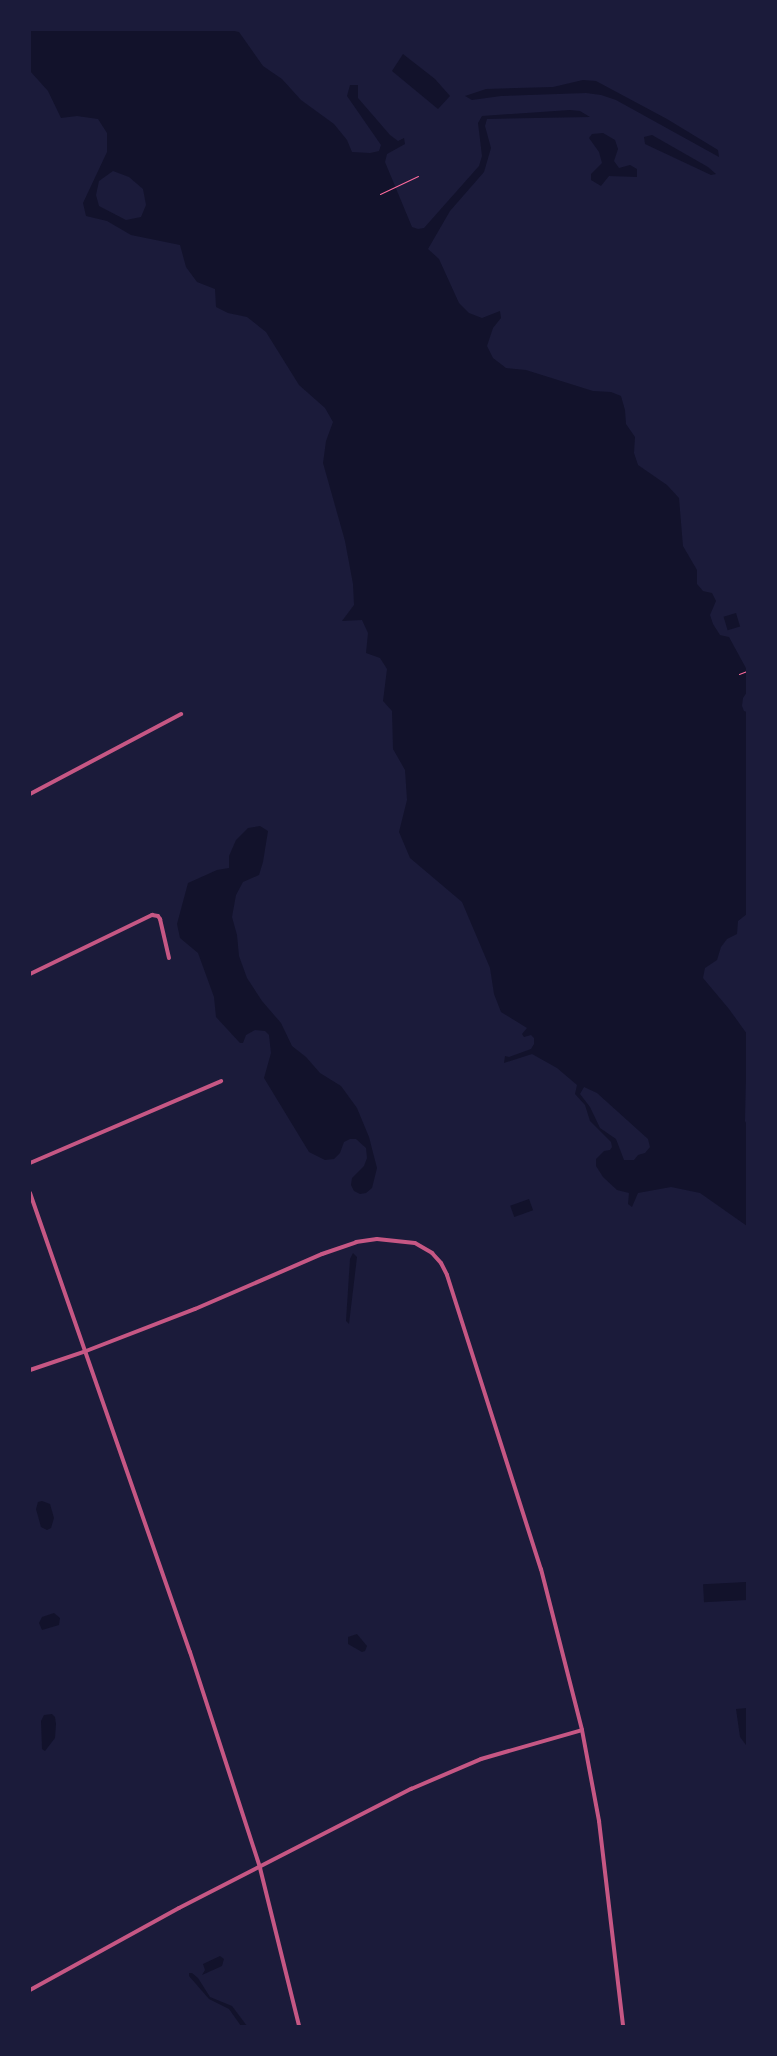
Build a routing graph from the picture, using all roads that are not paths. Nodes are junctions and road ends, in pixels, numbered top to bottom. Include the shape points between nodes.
1 (181, 714) dead end
2 (30, 794) edge
3 (169, 958) dead end
4 (30, 974) edge
5 (221, 1082) dead end
6 (30, 1163) edge
7 (30, 1193) edge
8 (86, 1351) junction
9 (30, 1370) edge
10 (582, 1730) junction
11 (260, 1868) junction
12 (30, 1990) edge
13 (298, 2026) edge
14 (623, 2026) edge

1 - 2 street
3 - 4 street via 160,919 152,915
5 - 6 street
7 - 8 street
8 - 9 street
8 - 10 street via 344,1246 377,1239 415,1242 432,1253 447,1275 541,1569
8 - 11 street via 190,1652
10 - 11 street via 481,1759 442,1774
10 - 14 street via 598,1821
11 - 12 street via 179,1908
11 - 13 street

